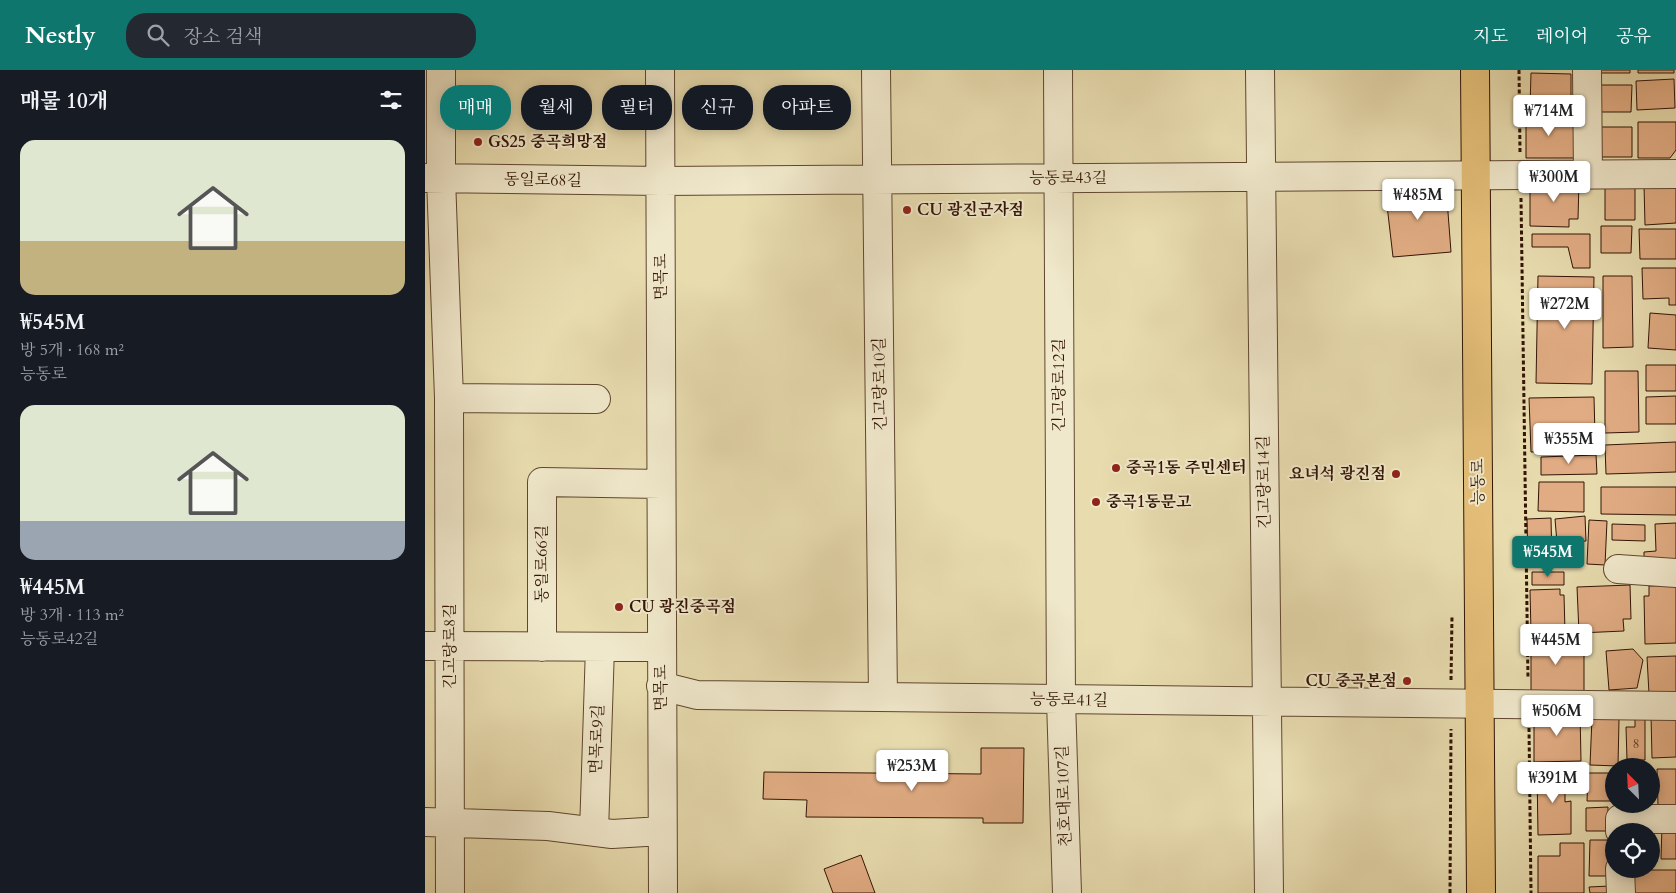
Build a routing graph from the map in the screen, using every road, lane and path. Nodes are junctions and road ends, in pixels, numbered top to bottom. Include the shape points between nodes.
1 (441, 70) edge
2 (660, 70) edge
3 (876, 70) edge
4 (1058, 70) edge
5 (1260, 70) edge
6 (1475, 70) edge
7 (1519, 70) edge
8 (1587, 70) edge
9 (1676, 174) edge
10 (1476, 175) junction
11 (1521, 175) junction
12 (1588, 175) junction
13 (1261, 176) junction
14 (433, 178) edge
15 (1058, 178) junction
16 (878, 179) junction
17 (661, 181) junction
18 (449, 398) junction
19 (596, 400) dead end
20 (661, 484) junction
21 (1618, 569) dead end
22 (1676, 572) edge
23 (437, 646) edge
24 (542, 647) junction
25 (600, 647) junction
26 (661, 647) junction
27 (661, 686) junction
28 (883, 697) junction
29 (1061, 700) junction
30 (1267, 702) junction
31 (1479, 705) junction
32 (1528, 705) junction
33 (1676, 706) edge
34 (1676, 819) edge
35 (437, 822) edge
36 (1620, 823) edge
37 (662, 831) junction
38 (594, 832) junction
39 (1620, 878) edge
40 (450, 893) edge
41 (663, 893) edge
42 (1067, 893) edge
43 (1269, 893) edge
44 (1481, 893) edge
45 (1531, 893) edge
46 (1621, 893) edge

1 - 14 street, 긴고랑로8길
2 - 17 street, 면목로
3 - 16 street, 긴고랑로10길
4 - 15 street, 긴고랑로12길
5 - 13 street, 긴고랑로14길
6 - 10 main road, 능동로
7 - 11 path
8 - 12 street
9 - 12 street, 능동로43길
10 - 11 street, 능동로43길
10 - 13 street, 능동로43길
10 - 31 main road, 능동로
11 - 12 street, 능동로43길
11 - 32 path
13 - 15 street, 능동로43길
13 - 30 street, 긴고랑로14길
14 - 17 street, 동일로68길
14 - 18 street, 긴고랑로8길
15 - 16 street, 능동로43길
15 - 29 street, 긴고랑로12길
16 - 17 street, 능동로43길
16 - 28 street, 긴고랑로10길
17 - 20 street, 면목로
18 - 19 street
18 - 23 street, 긴고랑로8길
20 - 24 street, 동일로66길 via 542,482
20 - 26 street, 면목로
21 - 22 street
23 - 24 street
23 - 35 street, 긴고랑로8길
24 - 25 street
25 - 26 street
25 - 38 street, 면목로9길
26 - 27 street, 면목로
27 - 28 street, 능동로41길 via 697,695
27 - 37 street, 면목로
28 - 29 street, 능동로41길
29 - 30 street, 능동로41길
29 - 42 street, 천호대로107길
30 - 31 street, 능동로41길
30 - 43 street, 긴고랑로14길
31 - 32 street, 능동로41길
31 - 44 main road, 능동로
32 - 33 street, 능동로41길
32 - 45 path
34 - 36 street via 1620,819
35 - 38 street via 548,826
35 - 40 street, 긴고랑로8길
37 - 38 street
37 - 41 street, 면목로
39 - 46 street

